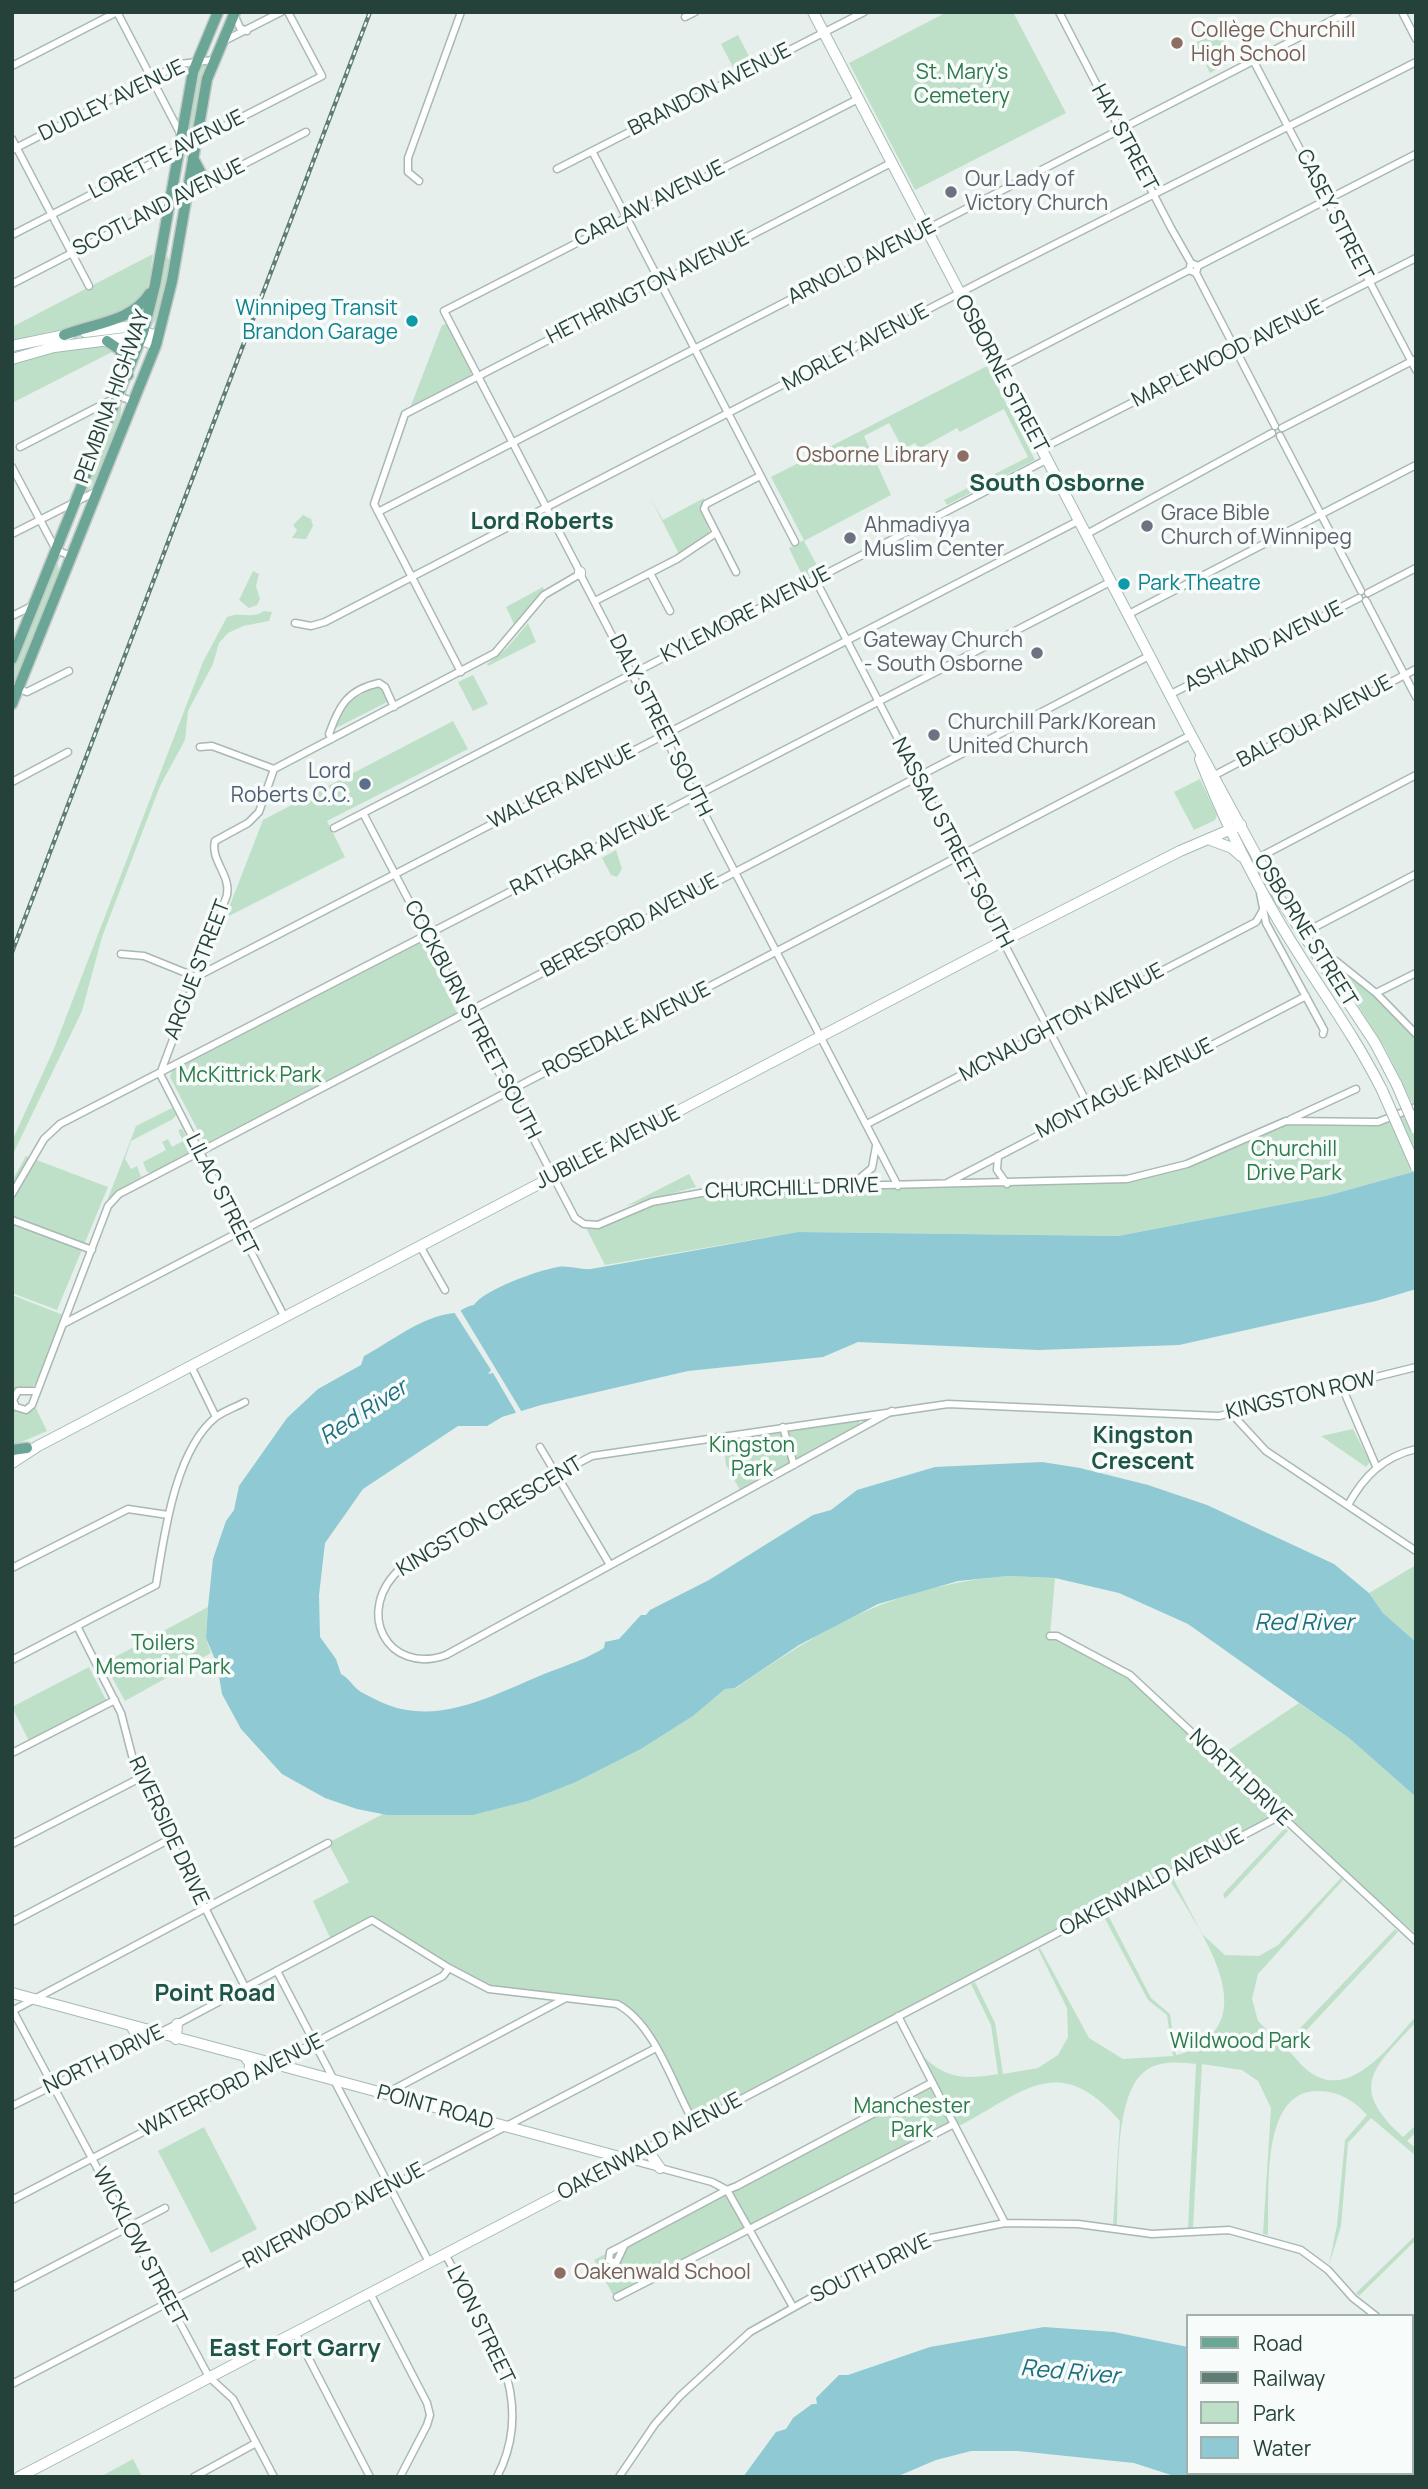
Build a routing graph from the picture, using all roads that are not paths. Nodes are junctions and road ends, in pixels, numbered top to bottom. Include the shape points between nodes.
1 (117, 12) edge
2 (218, 12) edge
3 (281, 12) edge
4 (288, 12) edge
5 (461, 12) edge
6 (695, 12) edge
7 (813, 12) edge
8 (864, 12) edge
9 (1059, 12) edge
10 (1348, 12) edge
11 (1402, 12) edge
12 (235, 13) edge
13 (685, 18) dead end
14 (247, 31) junction
15 (823, 33) junction
16 (1416, 39) edge
17 (220, 43) junction
18 (213, 60) junction
19 (1254, 60) junction
20 (196, 62) junction
21 (1416, 62) edge
22 (12, 66) edge
23 (152, 78) junction
24 (858, 99) junction
25 (1288, 126) junction
26 (1119, 130) junction
27 (306, 132) dead end
28 (12, 139) edge
29 (186, 142) junction
30 (15, 149) edge
31 (592, 151) junction
32 (1416, 154) edge
33 (193, 157) junction
34 (891, 163) junction
35 (557, 169) dead end
36 (419, 181) dead end
37 (213, 182) junction
38 (187, 195) junction
39 (1154, 195) junction
40 (1326, 200) junction
41 (170, 202) junction
42 (52, 215) junction
43 (626, 217) junction
44 (926, 229) junction
45 (12, 235) edge
46 (163, 235) junction
47 (71, 253) junction
48 (175, 258) junction
49 (1416, 258) edge
50 (1193, 268) junction
51 (660, 282) junction
52 (1369, 283) junction
53 (12, 284) edge
54 (155, 285) junction
55 (89, 286) dead end
56 (960, 294) junction
57 (444, 311) joint
58 (64, 335) junction
59 (142, 336) junction
60 (107, 341) junction
61 (157, 341) junction
62 (12, 346) edge
63 (694, 348) junction
64 (1236, 352) junction
65 (12, 359) edge
66 (1413, 360) edge
67 (998, 369) junction
68 (1416, 370) edge
69 (128, 375) junction
70 (477, 376) junction
71 (119, 396) junction
72 (134, 402) junction
73 (729, 414) junction
74 (1277, 431) junction
75 (512, 442) junction
76 (20, 447) dead end
77 (1041, 449) junction
78 (1046, 460) junction
79 (1416, 465) edge
80 (12, 467) edge
81 (760, 476) junction
82 (99, 490) junction
83 (77, 502) junction
84 (546, 508) junction
85 (378, 512) junction
86 (1321, 514) junction
87 (39, 520) junction
88 (1078, 521) junction
89 (716, 533) junction
90 (12, 534) edge
91 (1085, 535) junction
92 (795, 542) dead end
93 (56, 550) junction
94 (71, 556) junction
95 (1416, 568) edge
96 (736, 572) dead end
97 (580, 573) junction
98 (650, 573) junction
99 (412, 578) junction
100 (815, 579) junction
101 (1110, 582) junction
102 (1363, 596) junction
103 (595, 601) junction
104 (34, 605) junction
105 (670, 611) dead end
106 (1128, 615) junction
107 (12, 616) edge
108 (295, 623) dead end
109 (846, 640) junction
110 (1149, 656) junction
111 (12, 659) edge
112 (1416, 669) edge
113 (69, 671) dead end
114 (461, 672) junction
115 (632, 673) junction
116 (1404, 675) junction
117 (15, 687) edge
118 (1169, 695) junction
119 (1416, 697) edge
120 (878, 702) junction
121 (12, 705) edge
122 (394, 707) junction
123 (664, 734) junction
124 (1191, 735) junction
125 (332, 739) junction
126 (200, 747) dead end
127 (68, 752) dead end
128 (274, 769) junction
129 (1215, 775) junction
130 (1416, 775) edge
131 (917, 777) junction
132 (12, 782) edge
133 (696, 797) junction
134 (363, 813) junction
135 (1235, 824) junction
136 (334, 828) dead end
137 (1208, 839) junction
138 (1180, 851) junction
139 (958, 856) junction
140 (1258, 858) junction
141 (1247, 861) junction
142 (734, 871) junction
143 (395, 874) junction
144 (1416, 874) edge
145 (1255, 878) junction
146 (1263, 910) junction
147 (1256, 922) junction
148 (1266, 923) junction
149 (1297, 924) junction
150 (428, 936) junction
151 (1003, 942) junction
152 (777, 952) junction
153 (121, 954) dead end
154 (1336, 961) dead end
155 (1416, 973) edge
156 (196, 977) junction
157 (1376, 993) junction
158 (1306, 996) junction
159 (466, 1012) junction
160 (1049, 1030) junction
161 (1323, 1034) dead end
162 (1416, 1034) edge
163 (821, 1037) junction
164 (168, 1048) junction
165 (182, 1062) junction
166 (160, 1074) junction
167 (1356, 1089) dead end
168 (508, 1091) junction
169 (1089, 1107) junction
170 (1416, 1107) edge
171 (1286, 1121) junction
172 (867, 1124) junction
173 (1416, 1129) edge
174 (876, 1141) junction
175 (199, 1152) junction
176 (998, 1156) junction
177 (1416, 1167) edge
178 (553, 1176) junction
179 (945, 1184) junction
180 (1007, 1184) junction
181 (848, 1186) junction
182 (898, 1186) junction
183 (12, 1194) edge
184 (12, 1220) edge
185 (584, 1224) joint
186 (241, 1231) junction
187 (420, 1246) junction
188 (92, 1250) junction
189 (445, 1290) dead end
190 (284, 1316) junction
191 (63, 1324) junction
192 (191, 1367) junction
193 (1416, 1367) edge
194 (1342, 1387) junction
195 (37, 1391) dead end
196 (245, 1402) dead end
197 (892, 1411) junction
198 (1231, 1413) junction
199 (216, 1417) junction
200 (783, 1427) junction
201 (33, 1447) junction
202 (540, 1447) dead end
203 (1416, 1449) edge
204 (12, 1453) edge
205 (12, 1464) edge
206 (794, 1465) junction
207 (1376, 1466) junction
208 (555, 1475) junction
209 (1348, 1505) junction
210 (169, 1515) junction
211 (1416, 1551) edge
212 (610, 1565) junction
213 (12, 1568) edge
214 (77, 1626) junction
215 (1050, 1636) dead end
216 (12, 1660) edge
217 (115, 1700) junction
218 (12, 1753) edge
219 (140, 1778) junction
220 (1280, 1816) junction
221 (170, 1839) junction
222 (328, 1843) dead end
223 (12, 1844) edge
224 (205, 1909) junction
225 (12, 1922) edge
226 (1416, 1941) edge
227 (449, 1968) junction
228 (278, 1971) junction
229 (245, 1987) junction
230 (12, 1993) edge
231 (565, 1998) junction
232 (35, 2000) junction
233 (12, 2010) edge
234 (898, 2016) junction
235 (177, 2024) junction
236 (132, 2027) junction
237 (156, 2033) junction
238 (176, 2039) junction
239 (315, 2043) junction
240 (134, 2044) junction
241 (656, 2048) junction
242 (246, 2058) junction
243 (271, 2065) junction
244 (249, 2077) junction
245 (335, 2081) junction
246 (932, 2082) junction
247 (53, 2085) junction
248 (383, 2095) junction
249 (12, 2106) edge
250 (694, 2123) junction
251 (954, 2124) junction
252 (503, 2127) junction
253 (657, 2143) junction
254 (596, 2150) junction
255 (92, 2159) junction
256 (627, 2159) junction
257 (660, 2168) junction
258 (596, 2175) junction
259 (389, 2186) junction
260 (727, 2190) junction
261 (12, 2200) edge
262 (165, 2208) dead end
263 (1005, 2223) junction
264 (130, 2228) junction
265 (751, 2228) junction
266 (625, 2244) dead end
267 (445, 2254) junction
268 (429, 2262) junction
269 (12, 2288) edge
270 (370, 2293) junction
271 (617, 2297) dead end
272 (169, 2302) junction
273 (793, 2307) junction
274 (1373, 2314) edge
275 (295, 2332) junction
276 (209, 2377) junction
277 (12, 2384) edge
278 (256, 2443) junction
279 (19, 2477) edge
280 (194, 2477) edge
281 (274, 2477) edge
282 (370, 2477) edge
283 (400, 2477) edge
284 (497, 2477) edge
285 (619, 2477) edge

1 - 22 street
1 - 23 street
2 - 20 main road, PEMBINA HIGHWAY
3 - 14 street
4 - 29 street, LORETTE AVENUE via 322,76
5 - 36 street via 408,158 408,172
6 - 13 street
7 - 15 main road, OSBORNE STREET
8 - 15 street, BRANDON AVENUE
9 - 26 street, HAY STREET
10 - 19 street, ARNOLD AVENUE
11 - 16 street
12 - 14 street via 240,28
12 - 17 main road, PEMBINA HIGHWAY
14 - 17 street
15 - 24 main road, OSBORNE STREET
15 - 31 street, BRANDON AVENUE
17 - 18 main road, PEMBINA HIGHWAY
18 - 20 street, DUDLEY AVENUE
18 - 29 main road, PEMBINA HIGHWAY
19 - 25 street, CASEY STREET
19 - 26 street, ARNOLD AVENUE
20 - 23 street, DUDLEY AVENUE via 180,64
20 - 29 main road, PEMBINA HIGHWAY
21 - 25 street, MORLEY AVENUE
23 - 29 street
23 - 30 street, DUDLEY AVENUE
24 - 34 main road, OSBORNE STREET
24 - 43 street, CARLAW AVENUE
25 - 39 street, MORLEY AVENUE
25 - 40 street, CASEY STREET
26 - 39 street, HAY STREET
26 - 44 street, ARNOLD AVENUE
27 - 37 street, SCOTLAND AVENUE
28 - 30 street
29 - 33 main road, PEMBINA HIGHWAY
29 - 41 main road, PEMBINA HIGHWAY
29 - 42 street, LORETTE AVENUE
30 - 42 street
31 - 35 street, BRANDON AVENUE
31 - 43 street
32 - 40 street
33 - 37 main road via 202,175
33 - 38 main road, PEMBINA HIGHWAY
34 - 44 main road, OSBORNE STREET
34 - 51 street, HETHRINGTON AVENUE
37 - 38 street, SCOTLAND AVENUE
38 - 41 street, SCOTLAND AVENUE
38 - 48 main road, PEMBINA HIGHWAY
39 - 50 street, HAY STREET
39 - 56 street, MORLEY AVENUE
40 - 50 street
40 - 52 street, CASEY STREET
41 - 46 main road, PEMBINA HIGHWAY
41 - 47 street, SCOTLAND AVENUE
42 - 45 street, LORETTE AVENUE
42 - 47 street
43 - 51 street
43 - 57 street, CARLAW AVENUE
44 - 56 main road, OSBORNE STREET
44 - 63 street, ARNOLD AVENUE
46 - 48 main road
46 - 54 main road, PEMBINA HIGHWAY
47 - 53 street, SCOTLAND AVENUE
47 - 55 street
48 - 61 main road, PEMBINA HIGHWAY
49 - 52 street, MAPLEWOOD AVENUE
50 - 64 street, HAY STREET
50 - 67 street
51 - 63 street
51 - 70 street, HETHRINGTON AVENUE
52 - 64 street, MAPLEWOOD AVENUE
52 - 66 street, CASEY STREET
54 - 58 main road via 142,305 125,316
54 - 59 main road, PEMBINA HIGHWAY
56 - 67 main road, OSBORNE STREET
56 - 73 street, MORLEY AVENUE
57 - 70 street, DALY STREET SOUTH
58 - 59 main road via 121,327
58 - 62 main road
59 - 60 main road
59 - 61 main road
59 - 69 main road, PEMBINA HIGHWAY
60 - 65 main road via 54,347
60 - 69 main road via 120,350
61 - 72 main road, PEMBINA HIGHWAY
63 - 73 street
63 - 75 street, ARNOLD AVENUE
64 - 74 street, HAY STREET
64 - 77 street, MAPLEWOOD AVENUE
66 - 68 street, CASEY STREET
66 - 74 street
67 - 77 main road, OSBORNE STREET
69 - 71 main road, PEMBINA HIGHWAY
70 - 75 street, DALY STREET SOUTH
70 - 85 street, HETHRINGTON AVENUE via 405,414 373,501
71 - 72 street
71 - 76 street
71 - 83 main road, PEMBINA HIGHWAY
72 - 82 main road, PEMBINA HIGHWAY
73 - 81 street
73 - 84 street, MORLEY AVENUE
74 - 86 street, HAY STREET
74 - 91 street
75 - 84 street, DALY STREET SOUTH
75 - 85 street, ARNOLD AVENUE
77 - 78 main road, OSBORNE STREET
78 - 88 main road, OSBORNE STREET
78 - 100 street, KYLEMORE AVENUE
79 - 86 street
80 - 87 street
81 - 89 street via 706,504 704,509
81 - 92 street
82 - 83 street
82 - 94 main road, PEMBINA HIGHWAY
83 - 87 street
83 - 93 main road, PEMBINA HIGHWAY
84 - 97 street, DALY STREET SOUTH
84 - 99 street, MORLEY AVENUE
85 - 99 street
86 - 102 street, HAY STREET
86 - 106 street
87 - 90 street
87 - 93 street
88 - 91 main road, OSBORNE STREET
88 - 109 street, WALKER AVENUE
89 - 96 street
89 - 98 street
91 - 101 main road, OSBORNE STREET
93 - 94 street
93 - 104 main road, PEMBINA HIGHWAY
94 - 117 main road, PEMBINA HIGHWAY
95 - 102 street, ASHLAND AVENUE
97 - 103 street, DALY STREET SOUTH
97 - 114 street via 544,595 501,648
98 - 103 street
98 - 105 street
99 - 108 street, MORLEY AVENUE via 321,624
99 - 114 street
100 - 109 street, NASSAU STREET SOUTH
100 - 115 street, KYLEMORE AVENUE
101 - 106 main road, OSBORNE STREET
101 - 120 street, RATHGAR AVENUE
102 - 116 street, HAY STREET
102 - 118 street, ASHLAND AVENUE
103 - 115 street, DALY STREET SOUTH
104 - 107 street
104 - 111 main road, PEMBINA HIGHWAY
106 - 110 main road, OSBORNE STREET
109 - 120 street, NASSAU STREET SOUTH
109 - 123 street, WALKER AVENUE
110 - 118 main road, OSBORNE STREET
110 - 131 street, BERESFORD AVENUE
112 - 116 street, BALFOUR AVENUE
113 - 117 street via 27,692
114 - 122 street
115 - 123 street, DALY STREET SOUTH
115 - 134 street, KYLEMORE AVENUE
116 - 119 street, HAY STREET
116 - 129 street, BALFOUR AVENUE
117 - 121 main road, PEMBINA HIGHWAY
118 - 124 main road, OSBORNE STREET
120 - 131 street, NASSAU STREET SOUTH
120 - 133 street, RATHGAR AVENUE
122 - 125 street
122 - 125 street via 379,683 345,699 329,734
123 - 133 street, DALY STREET SOUTH
123 - 143 street, WALKER AVENUE
124 - 129 main road, OSBORNE STREET
124 - 135 main road, OSBORNE STREET
124 - 139 street, ROSEDALE AVENUE
125 - 128 street
126 - 128 street via 212,746
127 - 132 street
128 - 156 street, ARGUE STREET via 259,812 215,841 214,854 229,887
129 - 135 main road, OSBORNE STREET
130 - 140 street
131 - 139 street, NASSAU STREET SOUTH
131 - 142 street, BERESFORD AVENUE
133 - 142 street, DALY STREET SOUTH
133 - 150 street, RATHGAR AVENUE
134 - 136 street, KYLEMORE AVENUE
134 - 143 street, COCKBURN STREET SOUTH
135 - 137 main road, JUBILEE AVENUE
135 - 138 main road, JUBILEE AVENUE
135 - 140 main road, OSBORNE STREET
135 - 141 main road, OSBORNE STREET
137 - 138 main road, JUBILEE AVENUE
137 - 141 main road via 1232,848
138 - 151 main road, JUBILEE AVENUE
139 - 151 street, NASSAU STREET SOUTH
139 - 152 street, ROSEDALE AVENUE
140 - 149 main road, OSBORNE STREET
141 - 145 main road, OSBORNE STREET
142 - 152 street, DALY STREET SOUTH
142 - 159 street, BERESFORD AVENUE
143 - 150 street, COCKBURN STREET SOUTH
143 - 156 street, WALKER AVENUE
144 - 149 street via 1315,927
145 - 146 street, OSBORNE STREET
145 - 177 main road, OSBORNE STREET, bridge via 1362,1051
146 - 147 street
146 - 148 street, OSBORNE STREET
147 - 148 street
147 - 160 street, MCNAUGHTON AVENUE
148 - 158 street, OSBORNE STREET
149 - 173 main road, OSBORNE STREET, bridge via 1375,1043
150 - 159 street, COCKBURN STREET SOUTH
150 - 165 street, RATHGAR AVENUE
151 - 160 street, NASSAU STREET SOUTH
151 - 163 main road, JUBILEE AVENUE
152 - 163 street, DALY STREET SOUTH
152 - 168 street, ROSEDALE AVENUE
153 - 156 street via 144,956
154 - 157 street
155 - 157 street
156 - 164 street, ARGUE STREET
157 - 162 street
158 - 161 street, OSBORNE STREET
158 - 169 street, MONTAGUE AVENUE
159 - 168 street, COCKBURN STREET SOUTH
159 - 175 street, BERESFORD AVENUE
160 - 169 street, NASSAU STREET SOUTH
160 - 172 street, MCNAUGHTON AVENUE
163 - 172 street, DALY STREET SOUTH
163 - 178 main road, JUBILEE AVENUE
164 - 165 street via 172,1058
164 - 166 street, ARGUE STREET
165 - 166 street, RATHGAR AVENUE
166 - 175 street, LILAC STREET
166 - 183 street, RATHGAR AVENUE via 50,1130
167 - 171 street, CHURCHILL DRIVE
168 - 178 street, COCKBURN STREET SOUTH
168 - 186 street, ROSEDALE AVENUE
169 - 176 street, MONTAGUE AVENUE
170 - 171 street, CHURCHILL DRIVE via 1378,1122
171 - 180 street, CHURCHILL DRIVE via 1216,1153 1156,1173 1104,1181
172 - 174 street, DALY STREET SOUTH
174 - 181 street via 872,1168 858,1183
174 - 182 street, DALY STREET SOUTH
175 - 186 street, LILAC STREET
175 - 188 street, BERESFORD AVENUE via 112,1199
176 - 179 street, MONTAGUE AVENUE
176 - 180 street via 997,1170
178 - 185 street, COCKBURN STREET SOUTH via 575,1218
178 - 187 main road, JUBILEE AVENUE
179 - 180 street, CHURCHILL DRIVE
179 - 182 street, CHURCHILL DRIVE
181 - 182 street, CHURCHILL DRIVE
181 - 185 street, CHURCHILL DRIVE via 702,1191 652,1202 598,1225
184 - 188 street
186 - 190 street, LILAC STREET
186 - 191 street, ROSEDALE AVENUE
187 - 189 street
187 - 190 main road, JUBILEE AVENUE
188 - 191 street
190 - 192 main road, JUBILEE AVENUE
191 - 195 street
192 - 199 street
192 - 201 main road, JUBILEE AVENUE
193 - 194 street, KINGSTON ROW
194 - 198 street, KINGSTON ROW
194 - 207 street
196 - 199 street
197 - 198 street, KINGSTON ROW via 956,1404
197 - 200 street, KINGSTON CRESCENT
197 - 206 street, KINGSTON CRESCENT
198 - 209 street via 1266,1451
199 - 210 street via 188,1457
200 - 206 street
200 - 208 street, KINGSTON CRESCENT via 592,1456
201 - 204 main road
201 - 205 main road, JUBILEE AVENUE
202 - 208 street
203 - 207 street
206 - 212 street, KINGSTON CRESCENT
207 - 209 street
208 - 212 street
208 - 212 street, KINGSTON CRESCENT via 402,1567 386,1581 379,1597 379,1629 405,1655 424,1661 442,1657
209 - 211 street
210 - 213 street via 128,1508
210 - 214 street via 156,1585
214 - 216 street
214 - 217 street, RIVERSIDE DRIVE
215 - 220 street, NORTH DRIVE via 1130,1675
217 - 218 street
217 - 219 street, RIVERSIDE DRIVE
219 - 221 street, RIVERSIDE DRIVE
219 - 223 street
220 - 226 street, NORTH DRIVE
220 - 234 street, OAKENWALD AVENUE
221 - 224 street, RIVERSIDE DRIVE
221 - 225 street
222 - 224 street
224 - 229 street, RIVERSIDE DRIVE
224 - 232 street
227 - 228 street, NORTH DRIVE via 372,1920
227 - 231 street, NORTH DRIVE via 489,1989
227 - 239 street, WATERFORD AVENUE via 443,1976
228 - 229 street, NORTH DRIVE
228 - 239 street, LYON STREET
229 - 235 street, NORTH DRIVE
230 - 232 main road, POINT ROAD
231 - 241 street via 624,2008 645,2027
231 - 248 street
232 - 233 street
232 - 236 main road, POINT ROAD
233 - 247 street, WICKLOW STREET
234 - 246 street
234 - 250 street, OAKENWALD AVENUE
235 - 237 street, NORTH DRIVE
235 - 238 main road
236 - 237 main road, POINT ROAD
236 - 240 main road
237 - 238 main road, POINT ROAD
237 - 240 street, NORTH DRIVE
238 - 242 main road, POINT ROAD
239 - 243 street, WATERFORD AVENUE
239 - 245 street, LYON STREET
240 - 247 street, NORTH DRIVE
241 - 250 street
241 - 252 street, RIVERWOOD AVENUE
242 - 243 main road, POINT ROAD
242 - 244 main road
243 - 244 street, WATERFORD AVENUE
243 - 245 main road, POINT ROAD
244 - 255 street, WATERFORD AVENUE
245 - 248 main road, POINT ROAD
245 - 259 street, LYON STREET
246 - 251 street
246 - 260 street
247 - 249 street, NORTH DRIVE
247 - 255 street, WICKLOW STREET
248 - 252 main road, POINT ROAD
250 - 253 street, OAKENWALD AVENUE
251 - 263 street
251 - 265 street
252 - 254 main road, POINT ROAD
252 - 259 street, RIVERWOOD AVENUE
253 - 256 street, OAKENWALD AVENUE
253 - 257 main road via 650,2154
254 - 256 main road, POINT ROAD
254 - 258 main road via 603,2161
255 - 261 street, WATERFORD AVENUE
255 - 264 street, WICKLOW STREET
256 - 257 street, POINT ROAD
256 - 258 main road, OAKENWALD AVENUE
257 - 260 street, POINT ROAD
258 - 267 main road, OAKENWALD AVENUE
259 - 268 street, LYON STREET
259 - 272 street, RIVERWOOD AVENUE
260 - 265 street
260 - 266 street
262 - 264 street
263 - 273 street, SOUTH DRIVE via 931,2238 873,2263
263 - 274 street, SOUTH DRIVE via 1078,2224 1152,2234 1229,2230 1301,2250
264 - 269 street
264 - 272 street, WICKLOW STREET
265 - 271 street
265 - 273 street
267 - 268 main road, OAKENWALD AVENUE
267 - 284 street, LYON STREET via 512,2387 513,2432
268 - 270 main road, OAKENWALD AVENUE
270 - 275 main road, OAKENWALD AVENUE
270 - 283 street via 430,2415
272 - 276 street, WICKLOW STREET
272 - 277 street, RIVERWOOD AVENUE
273 - 285 street, SOUTH DRIVE via 750,2332 693,2381 655,2424
275 - 276 main road, OAKENWALD AVENUE
275 - 282 street
276 - 278 street, WICKLOW STREET via 233,2399
276 - 279 main road, OAKENWALD AVENUE
278 - 280 street
278 - 281 street, WICKLOW STREET

